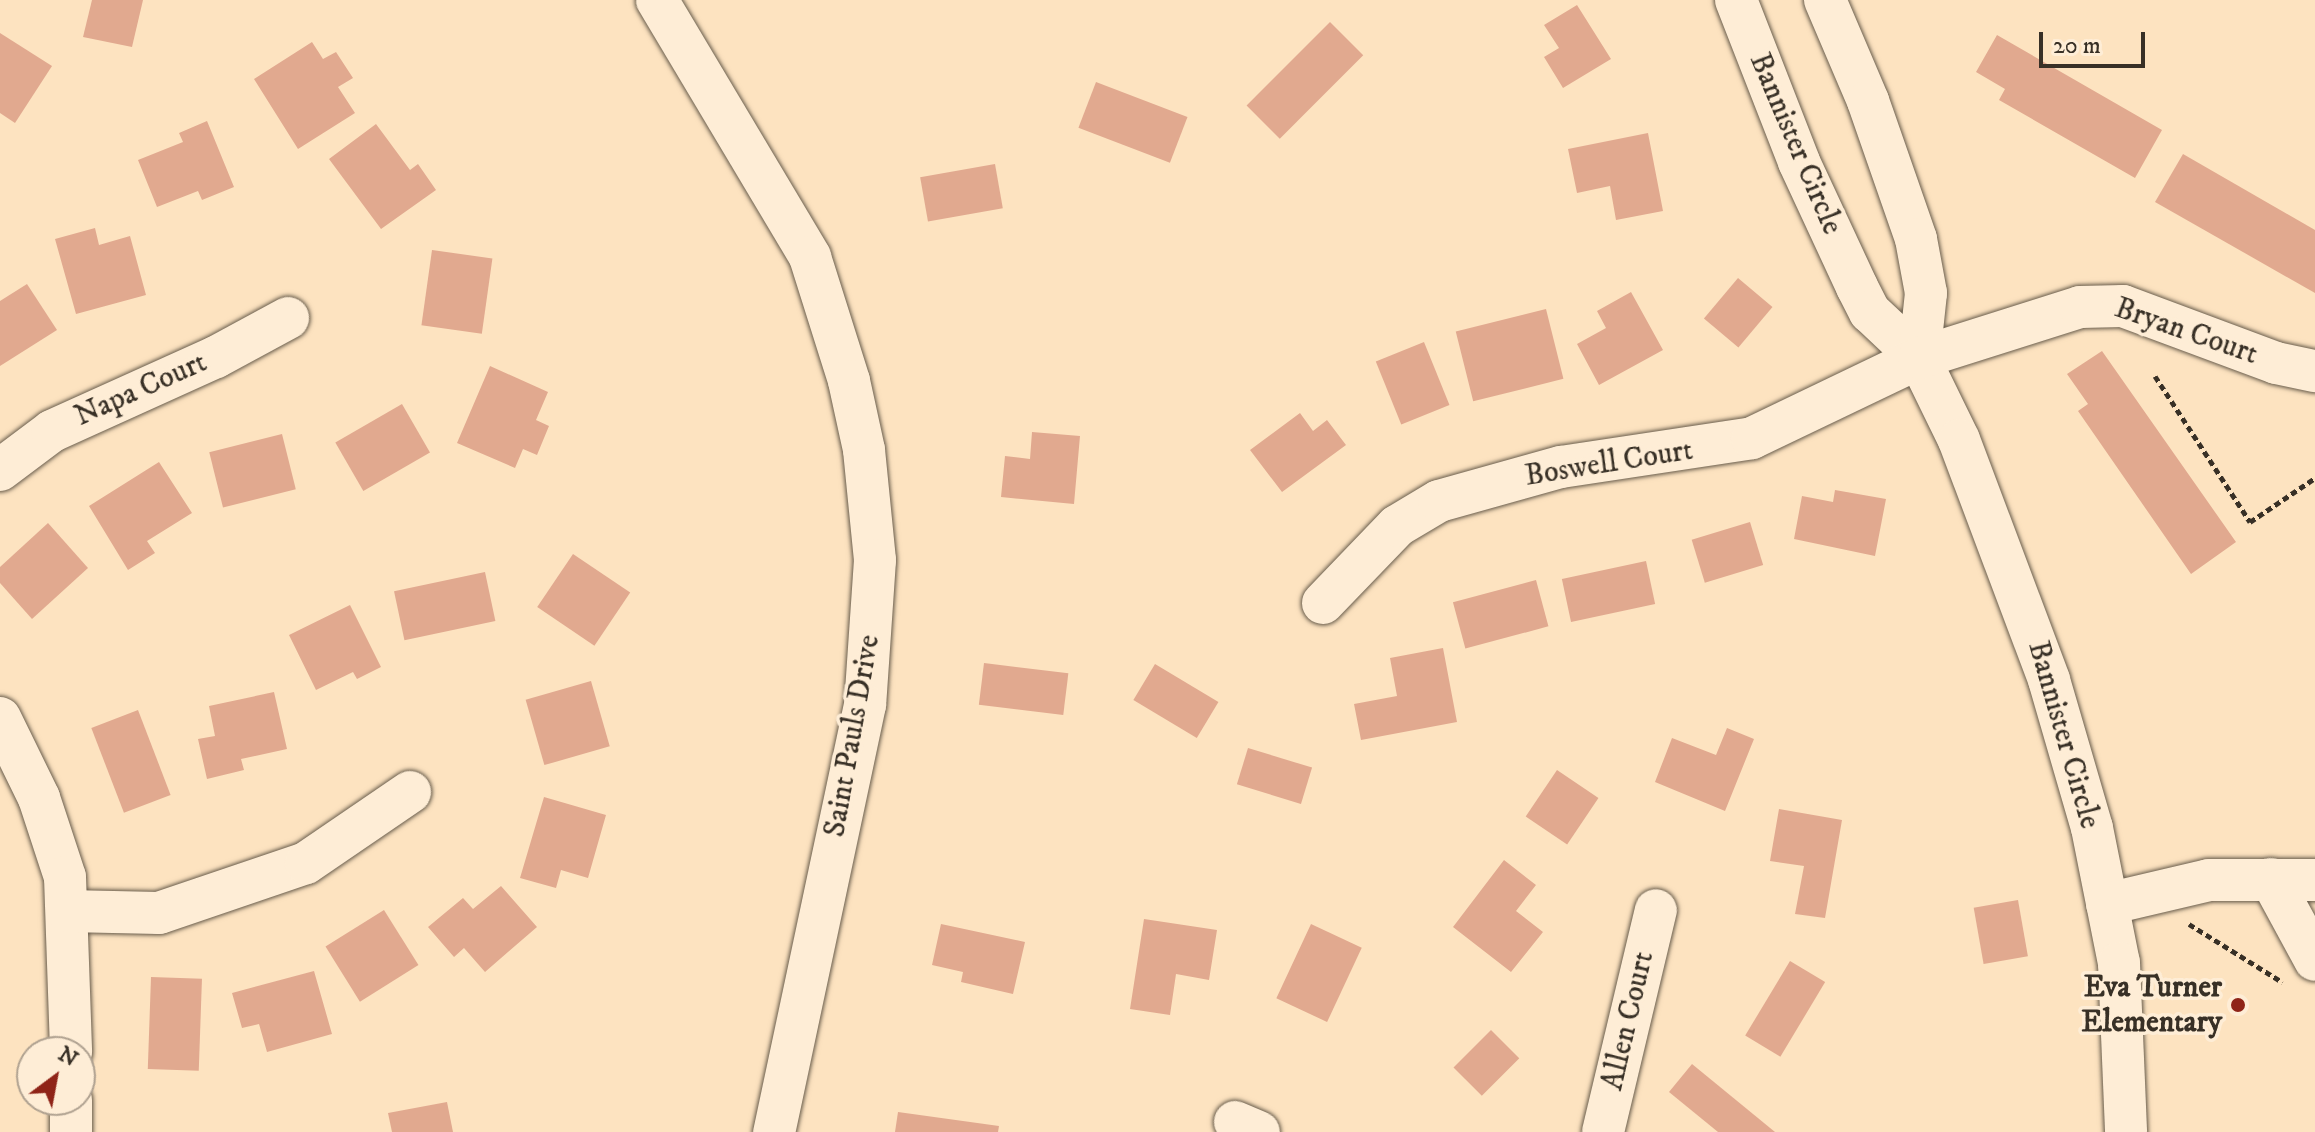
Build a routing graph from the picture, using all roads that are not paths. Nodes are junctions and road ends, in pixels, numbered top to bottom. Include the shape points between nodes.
1 (657, 0) edge
2 (1736, 0) edge
3 (1825, 0) edge
4 (288, 318) dead end
5 (1919, 358) junction
6 (2315, 371) edge
7 (0, 470) edge
8 (1323, 603) dead end
9 (0, 718) edge
10 (410, 792) dead end
11 (2271, 879) junction
12 (2315, 880) edge
13 (2107, 904) junction
14 (1656, 910) dead end
15 (67, 911) junction
16 (2305, 975) edge
17 (71, 1036) edge
18 (774, 1132) edge
19 (1603, 1132) edge
20 (2126, 1132) edge

1 - 18 street, Saint Pauls Drive via 810,257 849,381 872,528 875,575 865,705
2 - 5 street, Bannister Circle via 1799,162 1863,300 1889,334
3 - 5 street via 1868,101 1916,239 1926,293
4 - 7 street, Napa Court via 216,357 52,431
5 - 6 street, Bryan Court via 2101,304 2123,306 2276,363
5 - 8 street, Boswell Court via 1752,438 1561,467 1439,501 1397,526
5 - 13 street, Bannister Circle via 1959,440 2049,680 2092,828
9 - 15 street via 39,798 65,877
10 - 15 street via 306,863 159,913
11 - 12 street
11 - 13 street via 2209,880
11 - 16 street
13 - 20 street, Bannister Circle via 2119,963
14 - 19 street, Allen Court
15 - 17 street

